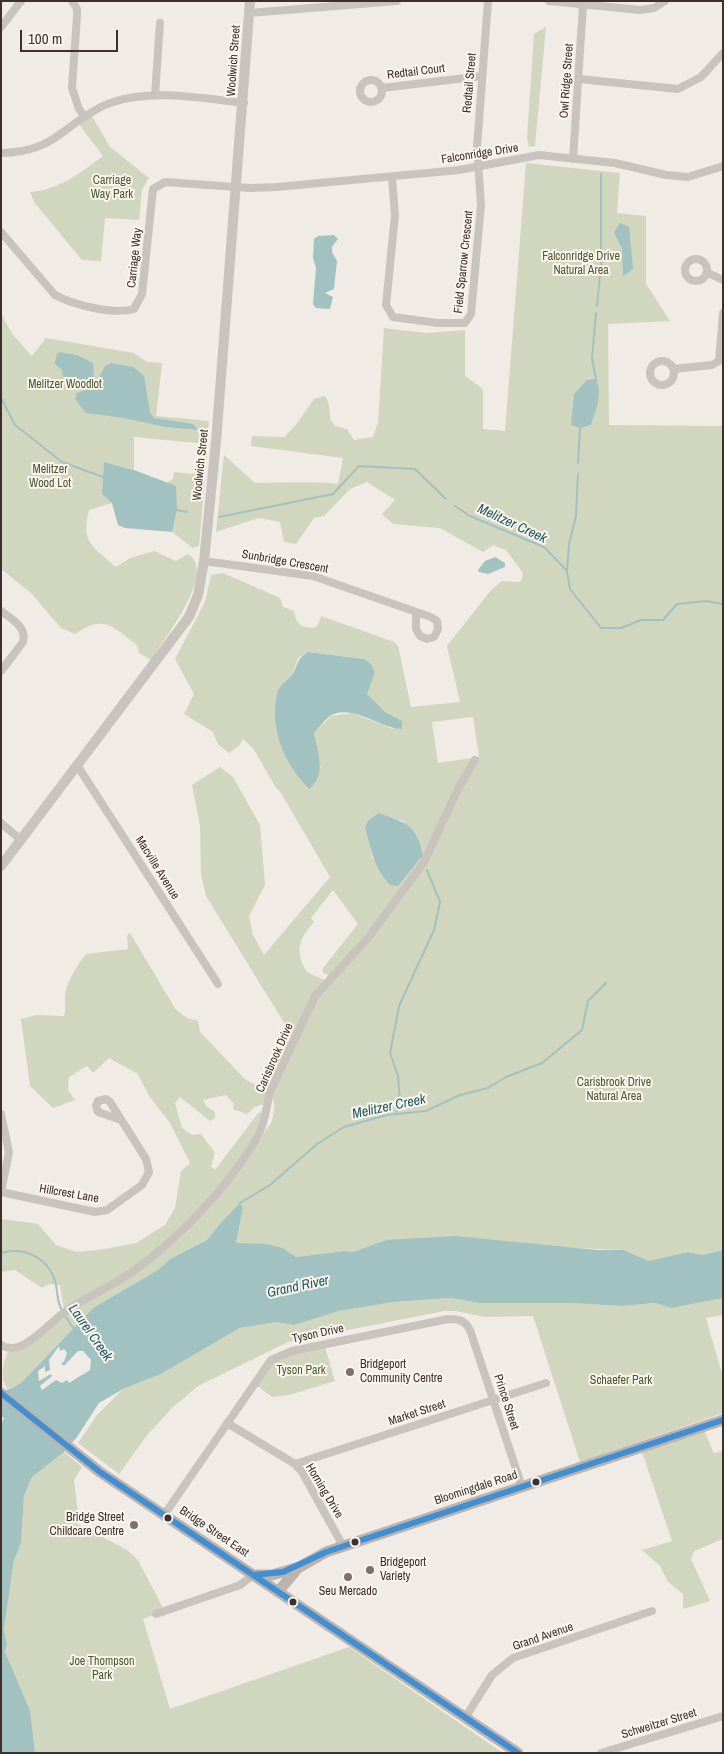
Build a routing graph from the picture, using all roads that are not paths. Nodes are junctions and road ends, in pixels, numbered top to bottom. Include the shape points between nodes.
1 (21, 1) edge
2 (72, 1) edge
3 (250, 1) edge
4 (397, 1) edge
5 (488, 1) edge
6 (549, 1) edge
7 (664, 1) edge
8 (583, 5) junction
9 (249, 13) junction
10 (160, 23) dead end
11 (1, 27) edge
12 (723, 53) edge
13 (482, 76) junction
14 (578, 79) junction
15 (382, 88) dead end
16 (155, 95) junction
17 (244, 103) junction
18 (85, 117) junction
19 (1, 153) edge
20 (573, 159) junction
21 (723, 166) edge
22 (478, 167) junction
23 (392, 177) junction
24 (238, 188) junction
25 (1, 232) edge
26 (708, 273) dead end
27 (723, 280) edge
28 (723, 313) edge
29 (674, 369) dead end
30 (204, 561) junction
31 (1, 611) edge
32 (416, 613) dead end
33 (1, 671) edge
34 (475, 760) dead end
35 (77, 765) junction
36 (1, 824) edge
37 (20, 839) junction
38 (1, 866) edge
39 (218, 984) dead end
40 (1, 1114) edge
41 (121, 1120) dead end
42 (1, 1192) edge
43 (467, 1324) joint
44 (1, 1346) edge
45 (546, 1382) dead end
46 (1, 1393) edge
47 (493, 1399) junction
48 (723, 1420) edge
49 (227, 1423) junction
50 (295, 1464) junction
51 (522, 1488) junction
52 (164, 1515) junction
53 (343, 1546) junction
54 (298, 1568) junction
55 (253, 1575) junction
56 (278, 1592) junction
57 (652, 1611) dead end
58 (156, 1614) dead end
59 (723, 1716) edge
60 (465, 1718) junction
61 (518, 1753) edge
62 (601, 1753) edge

1 - 11 street
2 - 18 street via 77,9 72,93
3 - 9 street, Woolwich Street
4 - 9 street
5 - 13 street, Redtail Street
6 - 8 street
7 - 8 street via 647,10
8 - 14 street, Owl Ridge Street
9 - 17 street, Woolwich Street
10 - 16 street
12 - 14 street via 701,77 678,89
13 - 15 street, Redtail Court
13 - 22 street, Redtail Street
14 - 20 street, Owl Ridge Street
16 - 17 street
16 - 18 street via 105,105
17 - 24 street, Woolwich Street
18 - 19 street via 46,145
20 - 21 street, Falconridge Drive via 615,163 666,176 688,177
20 - 22 street, Falconridge Drive via 539,155
22 - 23 street, Falconridge Drive
22 - 23 street, Field Sparrow Crescent via 481,205 471,314 465,323 393,317 389,312 386,305 395,215
23 - 24 street, Falconridge Drive
24 - 25 street, Carriage Way via 165,182 153,189 142,294 134,309 127,311 87,306 55,295
24 - 30 street, Woolwich Street
26 - 27 street
28 - 29 street via 718,361 712,365
30 - 32 street, Sunbridge Crescent via 313,576
30 - 35 street, Woolwich Street via 198,596 189,617
31 - 33 street via 19,625 24,637
34 - 44 street, Carisbrook Drive via 424,862 368,938 315,996 270,1092 266,1117 258,1135 236,1169 181,1233 127,1275 63,1313 14,1350
35 - 37 street, Woolwich Street
35 - 39 street, Macville Avenue
36 - 37 street
37 - 38 street, Woolwich Street
40 - 42 street via 9,1156
41 - 42 street, Hillcrest Lane via 146,1159 149,1172 142,1185 107,1210 95,1212
43 - 47 street, Prince Street
43 - 49 street, Tyson Drive via 459,1319 448,1319 292,1351 271,1360
45 - 47 street, Market Street
46 - 52 main road, Bridge Street East via 93,1467
47 - 50 street, Market Street
47 - 51 street, Prince Street
48 - 51 main road, Bloomingdale Road
49 - 50 street, Horning Drive
49 - 52 street, Tyson Drive
50 - 53 street, Horning Drive
51 - 53 main road, Bloomingdale Road
52 - 55 main road, Bridge Street East
53 - 54 main road, Bloomingdale Road
54 - 55 main road via 272,1575
54 - 56 main road, Bloomingdale Road
55 - 56 main road, Bridge Street East
55 - 58 street via 240,1585
56 - 60 main road, Bridge Street East
57 - 60 street, Grand Avenue via 513,1658 492,1675
59 - 62 street, Schweitzer Street
60 - 61 main road, Bridge Street East

